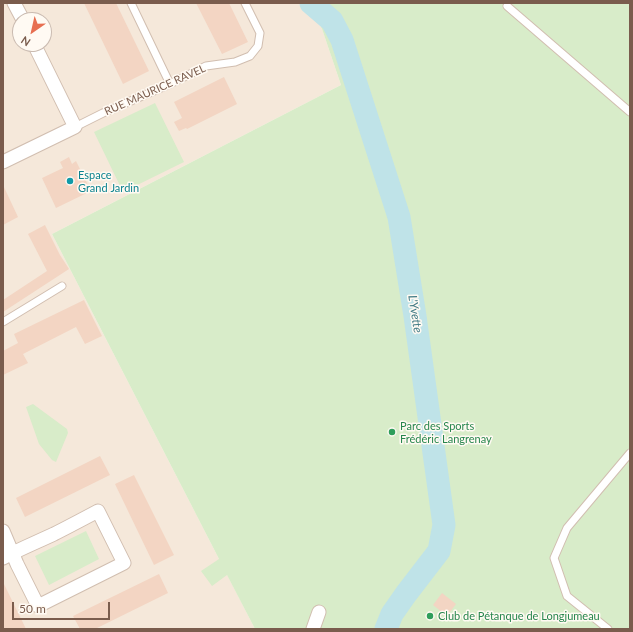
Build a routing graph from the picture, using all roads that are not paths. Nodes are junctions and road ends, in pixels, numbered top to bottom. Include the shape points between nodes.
1 (14, 3) edge
2 (131, 3) edge
3 (246, 3) edge
4 (508, 6) dead end
5 (19, 12) edge
6 (38, 52) edge
7 (170, 84) junction
8 (630, 112) edge
9 (75, 127) junction
10 (3, 162) edge
11 (62, 286) dead end
12 (3, 322) edge
13 (630, 453) edge
14 (3, 531) edge
15 (8, 555) edge
16 (319, 612) dead end
17 (313, 629) edge
18 (608, 629) edge

1 - 5 street
2 - 7 lane
3 - 7 lane, RUE MAURICE RAVEL via 260,33 258,46 250,56 235,62 206,66
4 - 8 lane
6 - 9 street
7 - 9 lane, RUE MAURICE RAVEL
9 - 10 street
11 - 12 lane
13 - 18 lane via 567,528 554,558 567,596
14 - 15 street
15 - 15 street via 17,564 38,606 124,563 98,512
16 - 17 street

